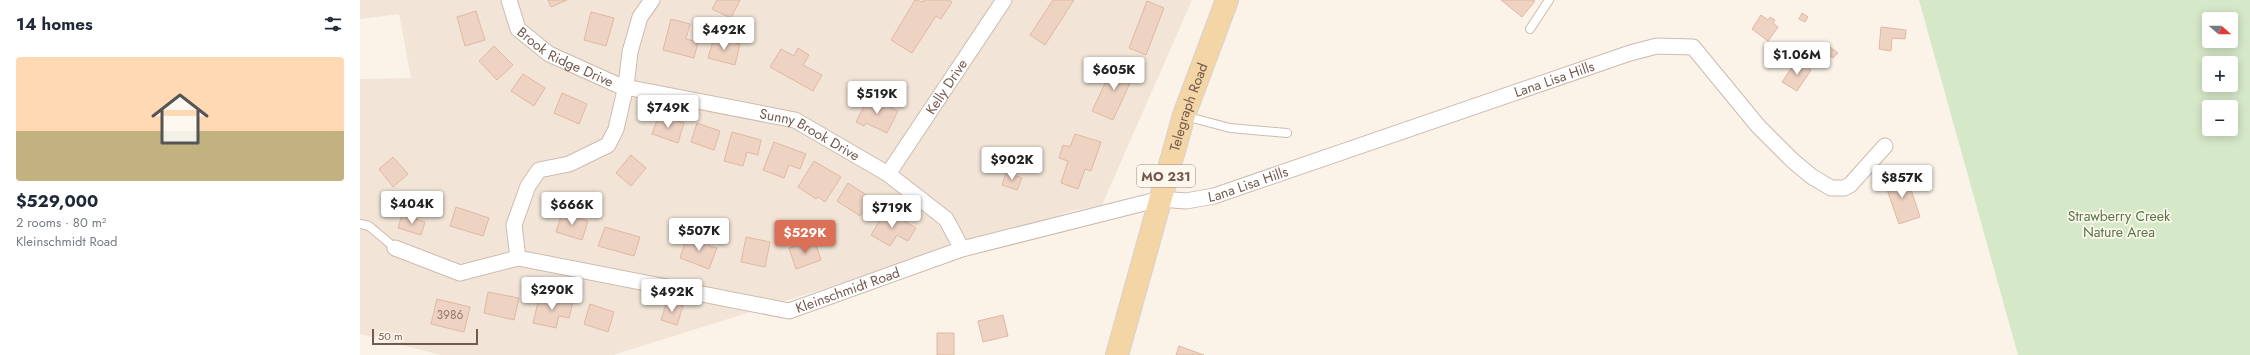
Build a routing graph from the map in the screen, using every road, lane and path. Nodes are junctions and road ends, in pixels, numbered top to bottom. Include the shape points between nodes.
1 (509, 0) edge
2 (652, 0) edge
3 (1004, 0) edge
4 (1227, 0) edge
5 (1550, 0) edge
6 (1530, 29) dead end
7 (623, 86) junction
8 (1184, 115) junction
9 (1287, 133) dead end
10 (1884, 146) dead end
11 (888, 174) junction
12 (1160, 199) junction
13 (360, 224) edge
14 (395, 248) joint
15 (962, 249) junction
16 (518, 258) junction
17 (1117, 355) edge

1 - 7 street, Brook Ridge Drive via 518,29 549,54
2 - 7 street via 640,17
3 - 11 street, Kelly Drive
4 - 8 main road, Telegraph Road / MO 231
5 - 6 lane
7 - 11 street, Sunny Brook Drive via 794,120
7 - 16 street via 616,129 608,144 569,164 539,170 528,186 514,225
8 - 9 lane via 1230,128
8 - 12 main road, Telegraph Road / MO 231
10 - 12 street, Lana Lisa Hills via 1850,185 1844,188 1831,188 1811,176 1775,143 1692,47 1657,46 1630,53 1214,196 1186,201
11 - 15 street, Sunny Brook Drive via 946,219
12 - 15 street, Kleinschmidt Road
12 - 17 main road, Telegraph Road / MO 231
13 - 14 lane via 369,226
14 - 16 street, Kleinschmidt Road via 460,273
15 - 16 street, Kleinschmidt Road via 789,310

